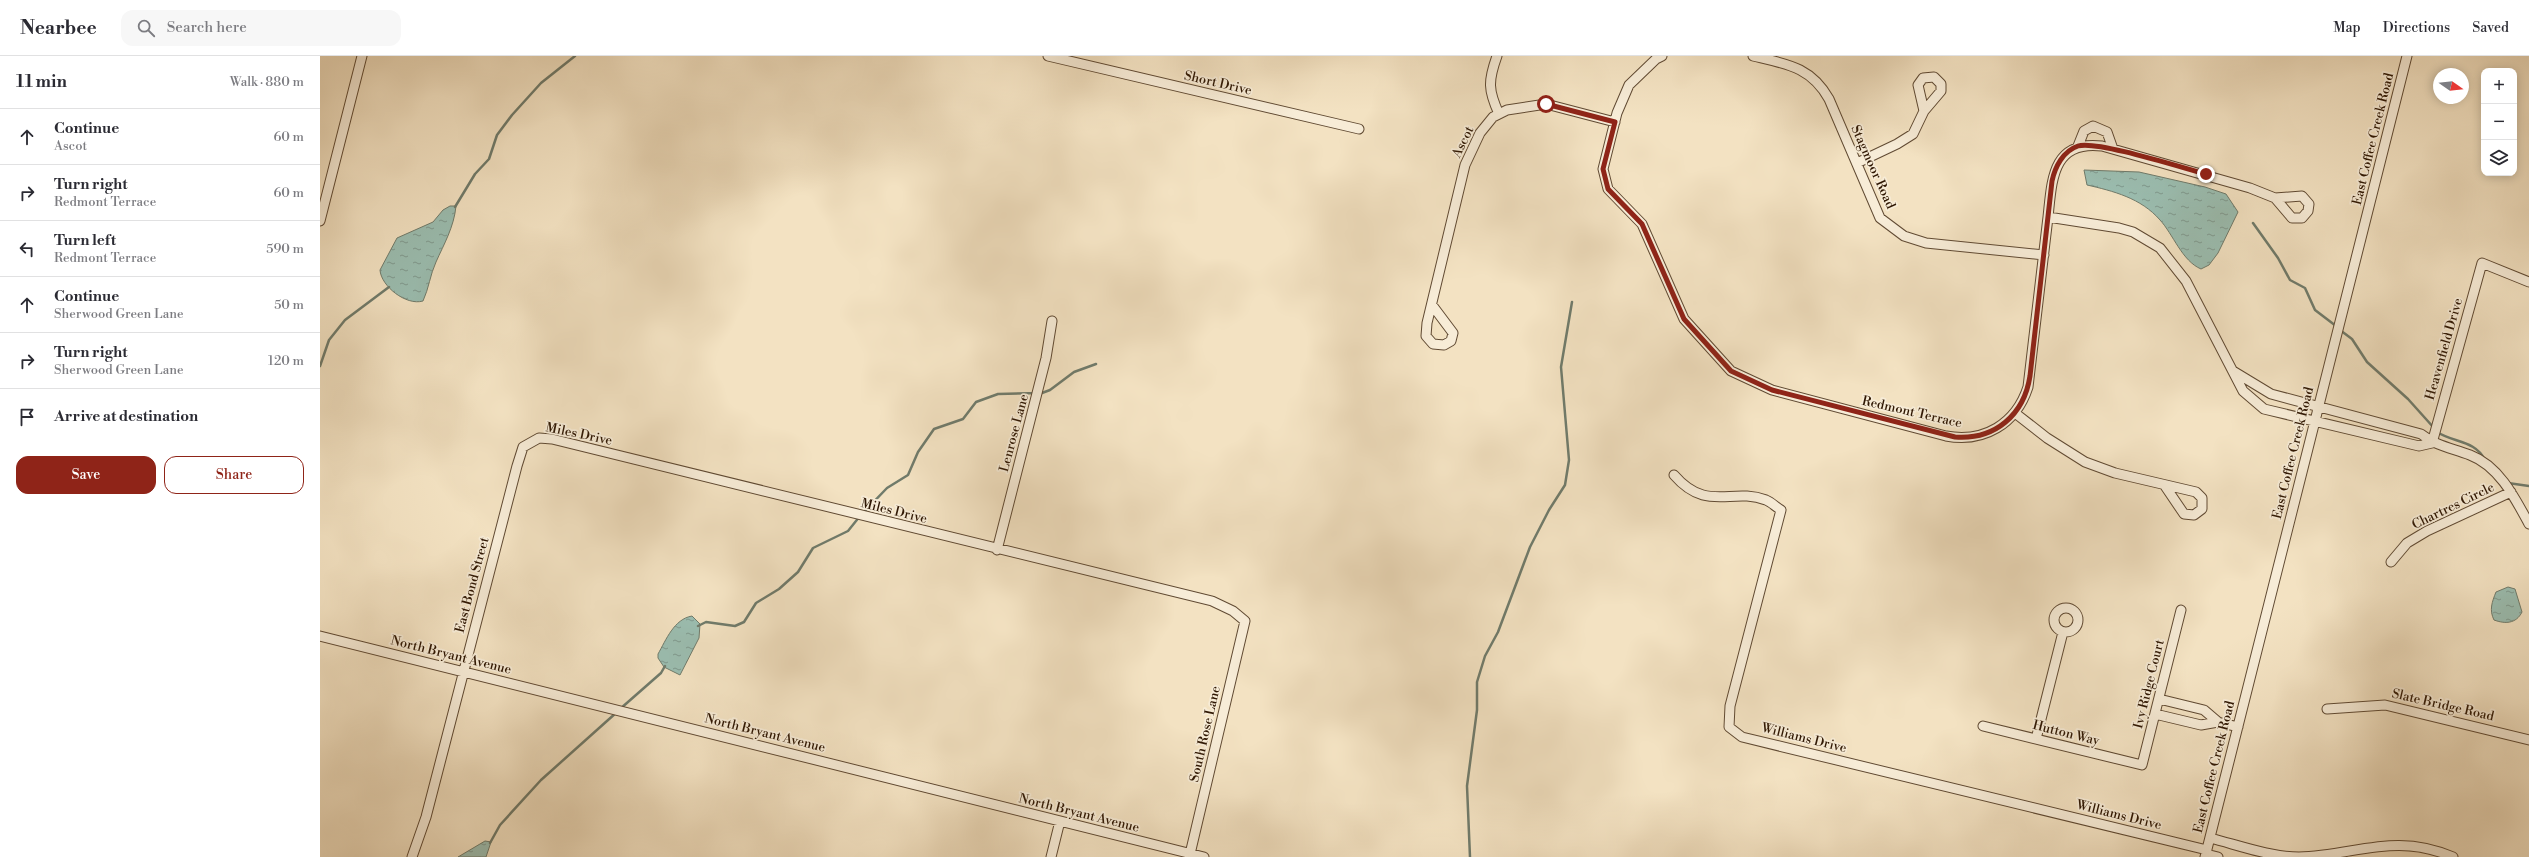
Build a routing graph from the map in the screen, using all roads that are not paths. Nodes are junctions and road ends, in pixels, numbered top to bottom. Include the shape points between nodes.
1 (362, 56) edge
2 (1048, 56) edge
3 (1497, 56) edge
4 (1662, 56) edge
5 (1753, 56) edge
6 (2408, 56) edge
7 (1924, 110) dead end
8 (1499, 114) junction
9 (1615, 122) junction
10 (1359, 129) dead end
11 (2078, 146) junction
12 (2113, 149) junction
13 (1857, 163) junction
14 (2275, 198) dead end
15 (2048, 217) junction
16 (320, 221) edge
17 (2044, 255) junction
18 (2529, 282) edge
19 (1432, 304) dead end
20 (1052, 321) dead end
21 (2231, 370) junction
22 (2318, 408) junction
23 (2015, 413) junction
24 (2315, 421) junction
25 (533, 440) joint
26 (2432, 443) junction
27 (1674, 475) dead end
28 (2165, 486) dead end
29 (2511, 492) junction
30 (2529, 524) edge
31 (997, 550) junction
32 (2391, 562) dead end
33 (2181, 610) dead end
34 (1245, 621) joint
35 (2063, 632) dead end
36 (320, 636) edge
37 (463, 671) junction
38 (2159, 699) junction
39 (2327, 709) dead end
40 (2155, 714) junction
41 (2218, 722) junction
42 (1984, 726) dead end
43 (2238, 727) junction
44 (2036, 739) junction
45 (2529, 740) edge
46 (2142, 765) joint
47 (1060, 821) junction
48 (2210, 838) junction
49 (1190, 854) junction
50 (2206, 854) edge
51 (2319, 856) edge
52 (412, 857) edge
53 (1051, 857) edge
54 (1204, 857) edge
55 (2218, 857) edge
56 (2453, 857) edge

1 - 16 street
2 - 10 street, Short Drive
3 - 8 street via 1489,86 1490,96
4 - 9 street via 1629,85
5 - 13 street, Stagmoor Road via 1790,65 1806,72 1820,84
6 - 22 street, East Coffee Creek Road
7 - 13 street via 1912,134
8 - 9 street, Ascot via 1507,110 1546,104
8 - 19 street, Ascot via 1480,133 1465,164
9 - 23 street, Redmont Terrace via 1603,169 1608,189 1642,224 1684,319 1731,371 1772,390 1955,437 1973,438 1988,434 2003,425
11 - 12 street via 2094,145
11 - 12 street via 2084,131 2093,126 2107,132
11 - 15 street, Redmont Terrace via 2065,155 2056,167
12 - 14 street via 2206,174
13 - 17 street, Stagmoor Road via 1880,218 1904,236 1926,243
15 - 17 street, Redmont Terrace
15 - 21 street via 2119,228 2143,237 2160,248 2186,281
17 - 23 street, Redmont Terrace via 2028,387
18 - 26 street, Heavenfield Drive via 2482,263
20 - 31 street, Lenrose Lane via 1046,358
21 - 22 street via 2271,394
21 - 24 street via 2243,391 2264,409
22 - 24 street, East Coffee Creek Road
22 - 26 street via 2421,434
23 - 28 street via 2047,438 2085,462
24 - 26 street via 2419,446
24 - 43 street, East Coffee Creek Road
25 - 31 street, Miles Drive via 552,439
25 - 37 street, East Bond Street via 523,446 516,466
26 - 29 street via 2482,460 2493,469
27 - 50 street, Williams Drive via 1682,484 1701,495 1766,500 1781,510 1730,706 1729,727 1734,732 1742,737
29 - 30 street
29 - 32 street, Chartres Circle via 2427,531 2407,543
31 - 34 street, Miles Drive via 1212,602 1233,611
33 - 38 street, Ivy Ridge Court
34 - 49 street, South Rose Lane
35 - 44 street
36 - 37 street, North Bryant Avenue
37 - 47 street, North Bryant Avenue
37 - 52 street, East Bond Street via 426,817
38 - 40 street, Ivy Ridge Court
38 - 41 street via 2204,710
39 - 45 street, Slate Bridge Road via 2385,705
40 - 41 street via 2201,725
40 - 46 street, Ivy Ridge Court
41 - 43 street
42 - 44 street, Hutton Way
43 - 48 street, East Coffee Creek Road
44 - 46 street, Hutton Way
47 - 49 street, North Bryant Avenue
47 - 53 street
48 - 50 street, East Coffee Creek Road
48 - 51 street via 2281,856
49 - 54 street, North Bryant Avenue
50 - 55 street
51 - 56 street via 2400,844 2428,848

